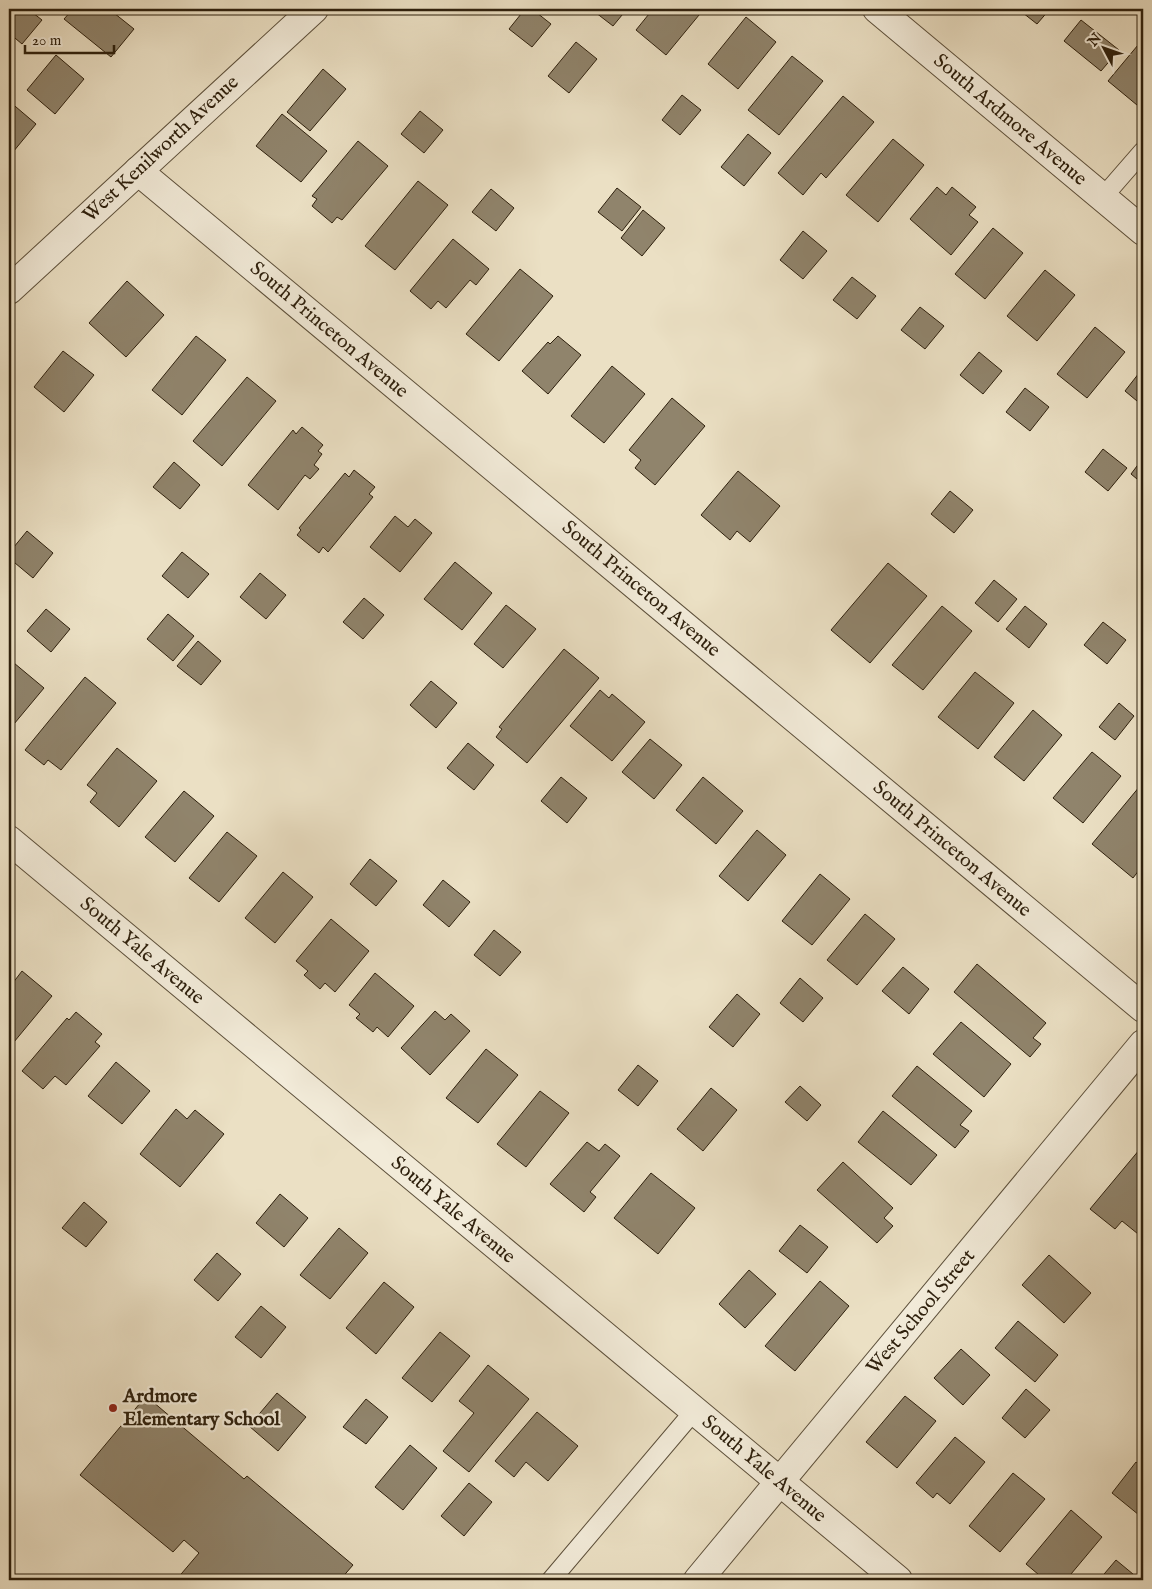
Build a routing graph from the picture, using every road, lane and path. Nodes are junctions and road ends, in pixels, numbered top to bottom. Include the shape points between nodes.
1 (314, 9) edge
2 (876, 9) edge
3 (1143, 151) edge
4 (138, 171) junction
5 (1103, 197) junction
6 (1143, 231) edge
7 (9, 290) edge
8 (9, 840) edge
9 (1143, 1008) edge
10 (1143, 1044) edge
11 (694, 1411) junction
12 (780, 1482) junction
13 (551, 1580) edge
14 (698, 1580) edge
15 (898, 1580) edge

1 - 4 street, West Kenilworth Avenue
2 - 5 street, South Ardmore Avenue
3 - 5 lane
4 - 7 street, West Kenilworth Avenue
4 - 9 street, South Princeton Avenue
5 - 6 street, South Ardmore Avenue
8 - 11 street, South Yale Avenue
10 - 12 street, West School Street
11 - 12 street, South Yale Avenue
11 - 13 lane
12 - 14 street, West School Street
12 - 15 street, South Yale Avenue

